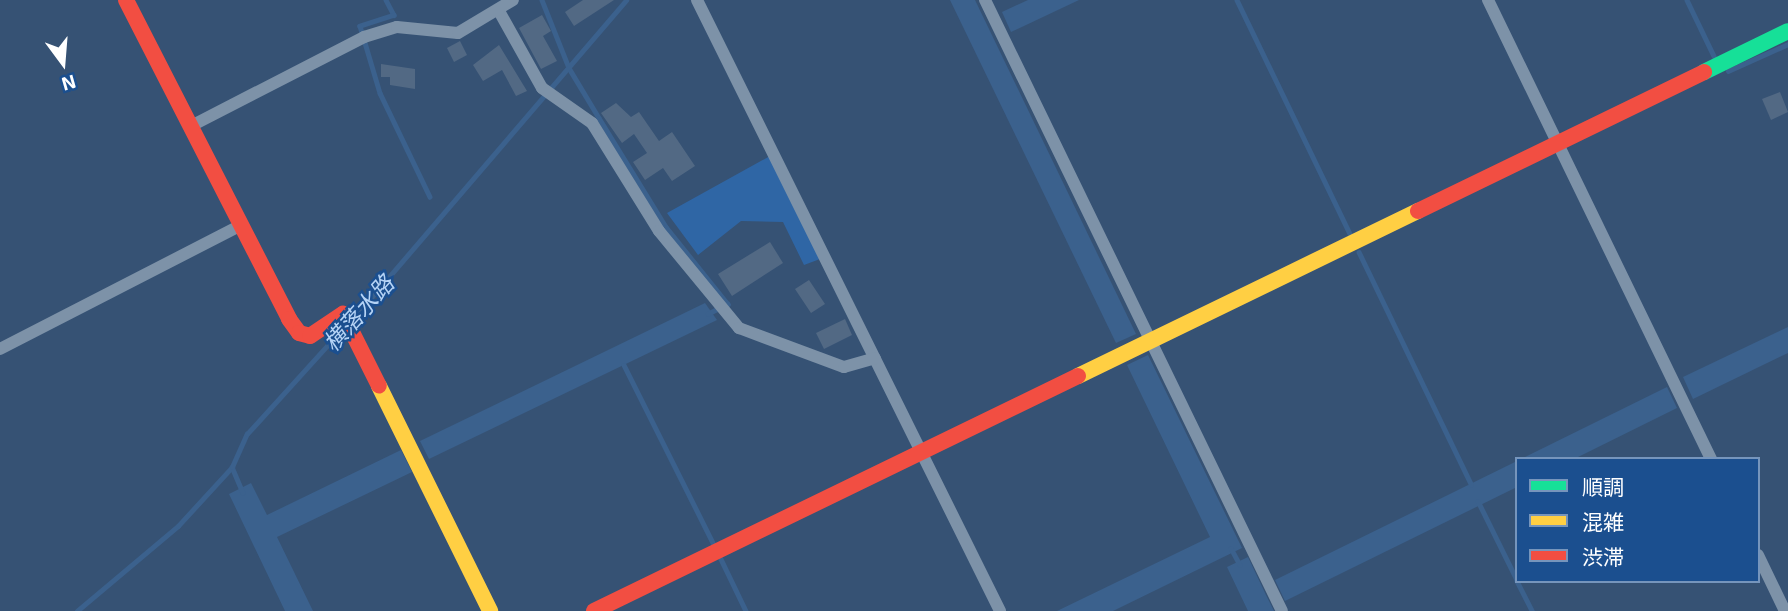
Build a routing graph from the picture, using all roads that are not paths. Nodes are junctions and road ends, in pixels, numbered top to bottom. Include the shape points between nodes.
1 (126, 0) edge
2 (513, 0) edge
3 (697, 0) edge
4 (985, 0) edge
5 (1488, 0) edge
6 (499, 11) junction
7 (1788, 31) edge
8 (191, 126) junction
9 (1558, 143) junction
10 (241, 226) junction
11 (1138, 347) junction
12 (0, 349) edge
13 (875, 358) junction
14 (923, 451) junction
15 (1710, 457) edge
16 (1760, 559) edge
17 (490, 611) edge
18 (594, 611) edge
19 (1000, 611) edge
20 (1282, 611) edge
21 (1785, 611) edge

1 - 8 street
2 - 6 street
3 - 13 street
4 - 11 street
5 - 9 street
6 - 8 street via 458,33 397,27 364,37
6 - 13 street via 547,93 592,123 659,231 739,328 844,367
7 - 9 street
8 - 10 street
9 - 11 street
9 - 15 street
10 - 12 street
10 - 17 street via 299,332 310,336 343,314
11 - 14 street
11 - 20 street
13 - 14 street
14 - 18 street
14 - 19 street
16 - 21 street

